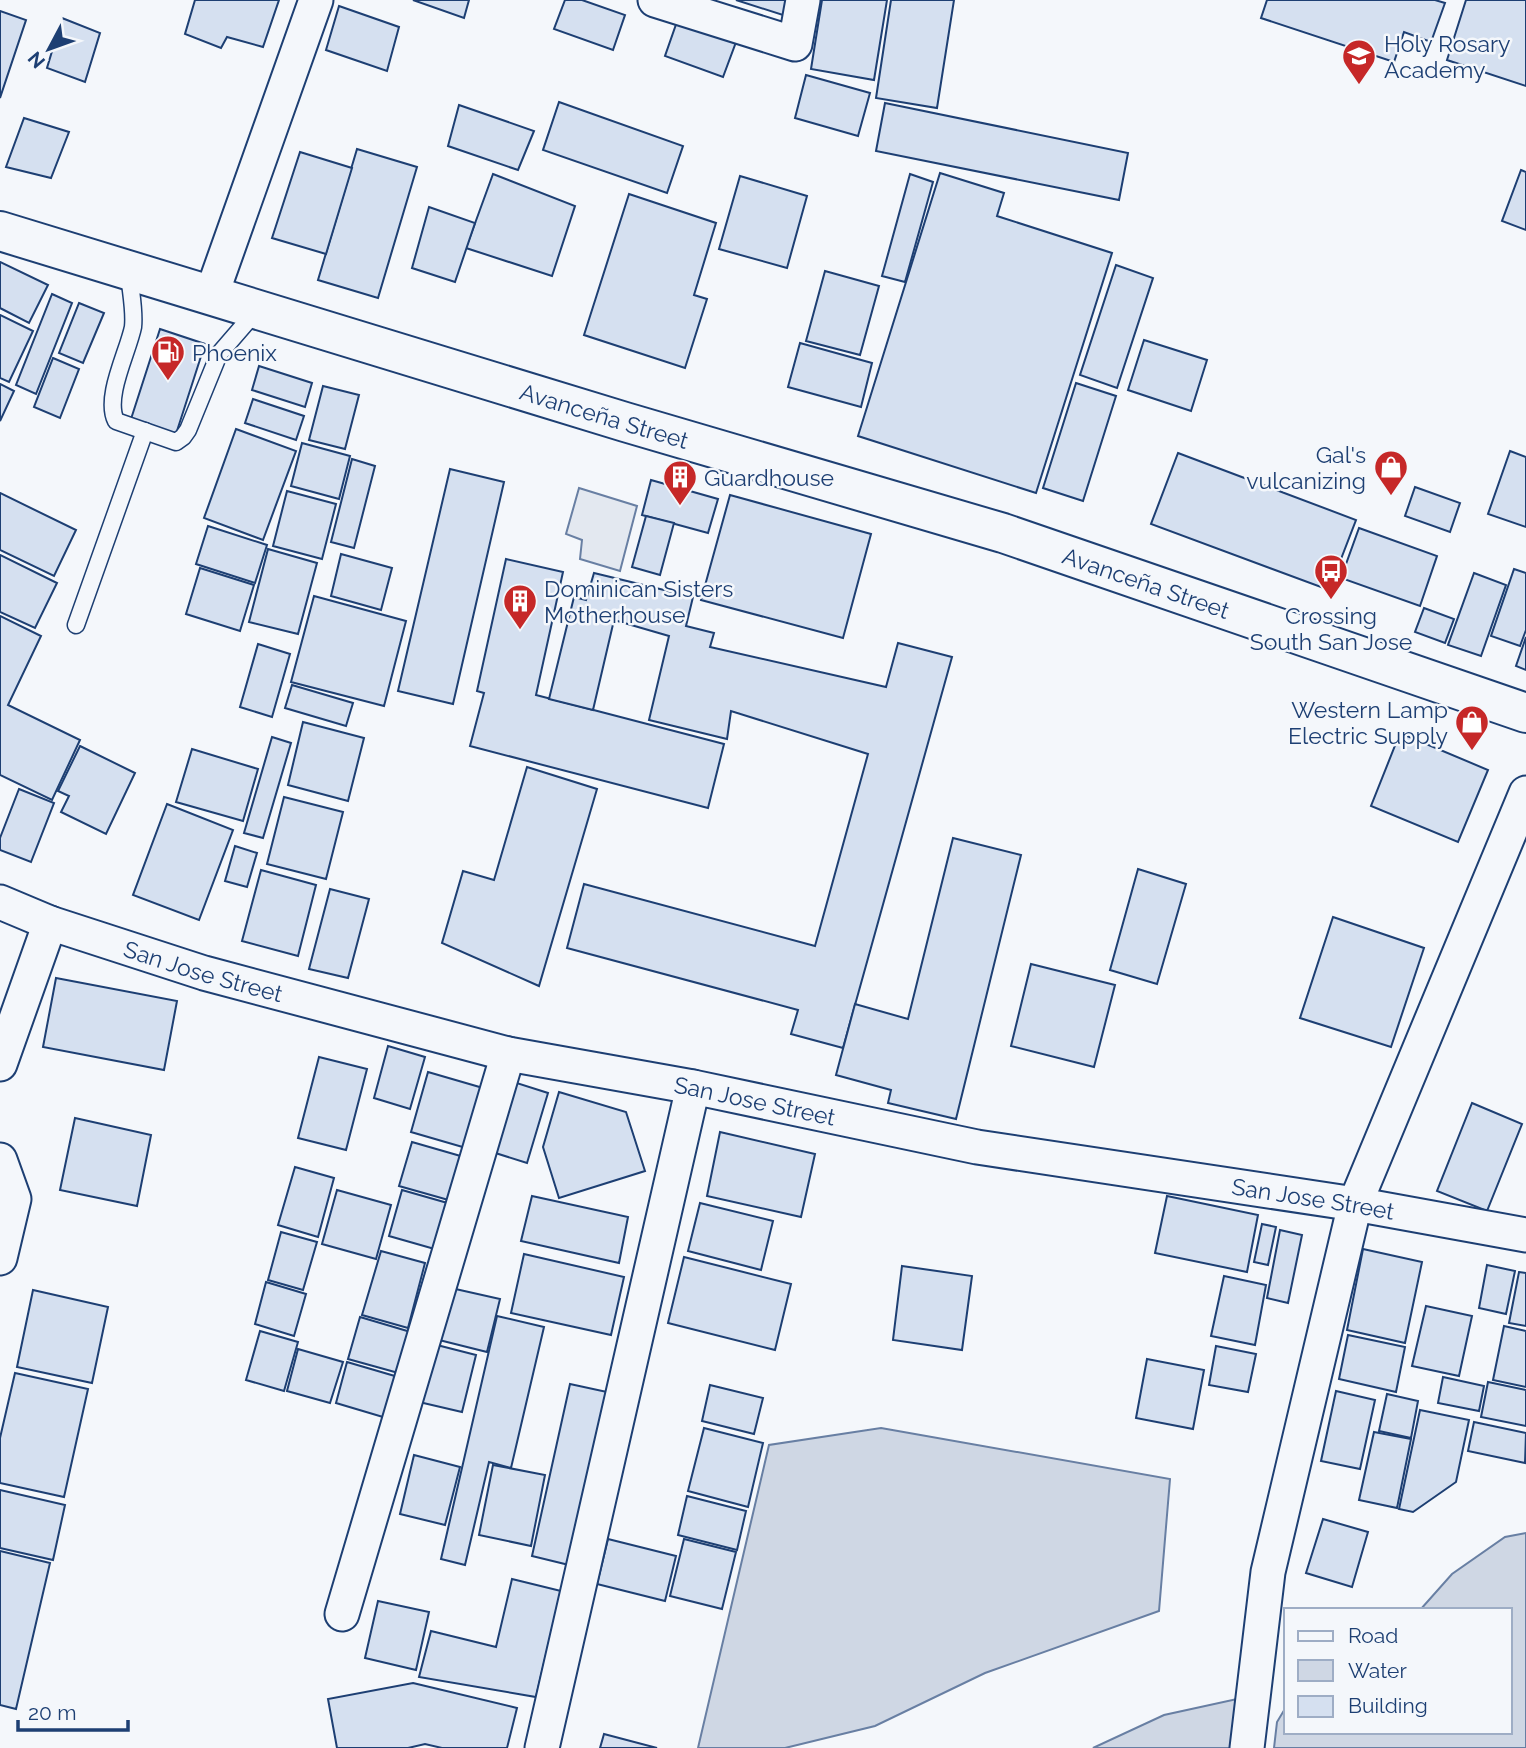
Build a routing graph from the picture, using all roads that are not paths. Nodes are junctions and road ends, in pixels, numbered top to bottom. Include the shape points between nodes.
1 (316, 0) edge
2 (655, 0) edge
3 (803, 0) edge
4 (0, 231) edge
5 (128, 270) junction
6 (211, 296) junction
7 (257, 310) junction
8 (145, 431) junction
9 (76, 625) dead end
10 (1526, 713) edge
11 (1526, 793) edge
12 (0, 902) edge
13 (50, 923) junction
14 (508, 1054) junction
15 (0, 1064) edge
16 (693, 1087) junction
17 (0, 1160) edge
18 (1355, 1204) junction
19 (1526, 1235) edge
20 (0, 1258) edge
21 (342, 1614) dead end
22 (542, 1748) edge
23 (1247, 1748) edge

1 - 6 street
2 - 3 street via 795,44
4 - 5 main road, Avanceña Street
5 - 6 main road, Avanceña Street
5 - 8 lane via 133,324 112,407 116,421
6 - 7 main road, Avanceña Street
7 - 8 lane via 219,354 183,437 176,442
7 - 10 main road, Avanceña Street via 1003,533
8 - 9 lane
11 - 18 street
12 - 13 street, San Jose Street
13 - 14 street, San Jose Street via 204,973
13 - 15 street
14 - 16 street, San Jose Street
14 - 21 street
16 - 18 street, San Jose Street via 977,1147
16 - 22 street
17 - 20 street via 13,1199
18 - 19 street, San Jose Street
18 - 23 street via 1268,1572

